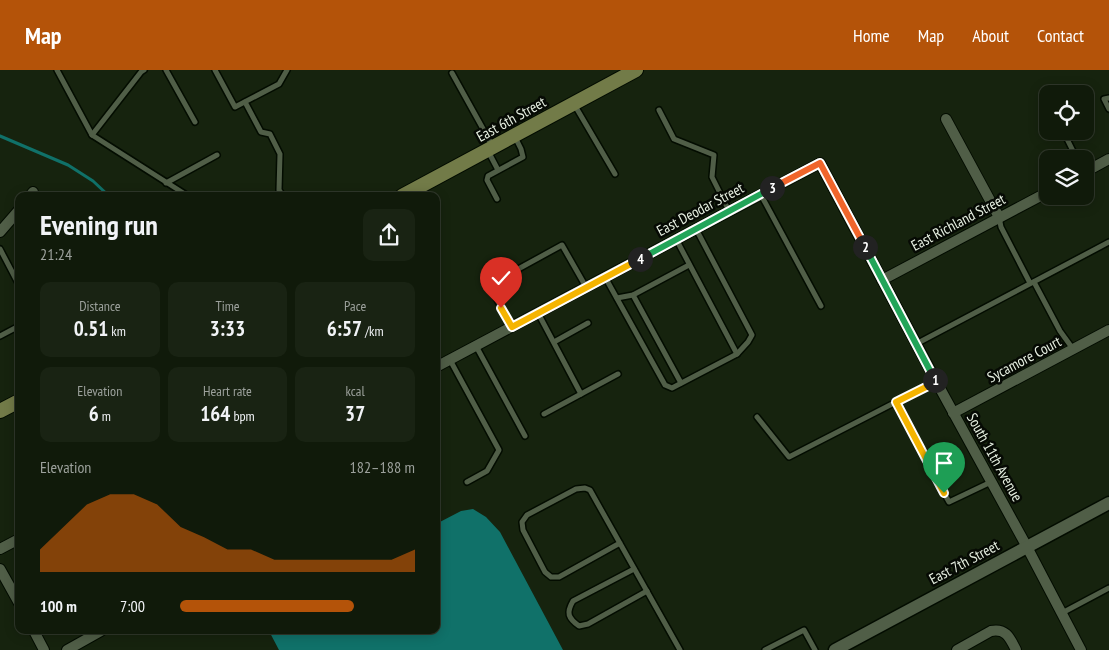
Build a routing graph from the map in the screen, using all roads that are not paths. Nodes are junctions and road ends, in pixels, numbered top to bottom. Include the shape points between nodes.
1 (57, 70) edge
2 (144, 70) edge
3 (166, 70) edge
4 (215, 70) edge
5 (287, 70) edge
6 (636, 70) edge
7 (452, 72) dead end
8 (1109, 98) edge
9 (245, 102) junction
10 (574, 103) junction
11 (1109, 109) edge
12 (659, 110) dead end
13 (946, 119) dead end
14 (195, 122) dead end
15 (92, 135) junction
16 (515, 136) junction
17 (490, 149) junction
18 (217, 155) dead end
19 (1109, 159) edge
20 (820, 163) joint
21 (1094, 167) edge
22 (498, 170) junction
23 (615, 174) dead end
24 (166, 183) junction
25 (181, 192) edge
26 (280, 192) edge
27 (409, 192) edge
28 (761, 194) junction
29 (1039, 197) edge
30 (497, 199) dead end
31 (730, 211) junction
32 (15, 215) edge
33 (999, 217) junction
34 (696, 229) junction
35 (0, 232) edge
36 (676, 239) junction
37 (1109, 242) edge
38 (0, 249) edge
39 (689, 265) junction
40 (15, 277) edge
41 (605, 277) junction
42 (882, 280) junction
43 (1032, 282) junction
44 (586, 288) junction
45 (633, 295) junction
46 (616, 298) junction
47 (821, 306) dead end
48 (538, 313) junction
49 (588, 323) dead end
50 (512, 327) junction
51 (15, 328) edge
52 (1109, 330) edge
53 (0, 336) edge
54 (554, 342) junction
55 (916, 344) junction
56 (476, 346) junction
57 (1073, 350) junction
58 (737, 354) junction
59 (450, 360) junction
60 (440, 365) edge
61 (618, 374) dead end
62 (936, 382) junction
63 (681, 383) junction
64 (581, 394) junction
65 (896, 402) junction
66 (15, 403) edge
67 (0, 412) edge
68 (953, 413) junction
69 (544, 414) dead end
70 (757, 417) dead end
71 (525, 436) dead end
72 (467, 482) dead end
73 (991, 482) junction
74 (1109, 503) edge
75 (15, 541) edge
76 (620, 543) junction
77 (1027, 547) junction
78 (0, 549) edge
79 (634, 568) junction
80 (0, 569) edge
81 (1109, 588) edge
82 (647, 591) junction
83 (15, 596) edge
84 (1062, 613) junction
85 (36, 634) edge
86 (95, 634) edge
87 (44, 650) edge
88 (66, 650) edge
89 (680, 650) edge
90 (765, 650) edge
91 (815, 650) edge
92 (835, 650) edge
93 (957, 650) edge
94 (1016, 650) edge
95 (1081, 650) edge

1 - 15 lane
2 - 15 lane
3 - 14 lane
4 - 9 lane via 235,107
5 - 9 lane via 279,84
6 - 10 main road, East 6th Street
7 - 17 lane
8 - 11 lane via 1104,99
9 - 26 lane via 261,132 270,134 280,154
10 - 16 main road, East 6th Street
10 - 23 lane
12 - 31 lane via 674,139 714,155 712,177
13 - 33 street
15 - 24 lane
16 - 17 main road, East 6th Street
16 - 22 lane via 523,157
17 - 22 lane
17 - 27 main road, East 6th Street
18 - 24 lane
19 - 21 street
20 - 28 street, East Deodar Street
20 - 42 street, South 11th Avenue
22 - 30 lane via 487,180
24 - 25 lane
28 - 31 street, East Deodar Street
28 - 47 lane
29 - 33 street, East Richland Street
31 - 34 street, East Deodar Street
32 - 35 street
33 - 42 street, East Richland Street
33 - 43 lane via 1001,227
34 - 36 street, East Deodar Street
34 - 58 lane via 752,335
36 - 39 lane
36 - 41 street, East Deodar Street
37 - 43 lane
38 - 40 lane
39 - 45 lane
39 - 58 lane
41 - 44 street, East Deodar Street
41 - 46 lane
42 - 55 street, South 11th Avenue
43 - 55 lane
43 - 57 lane
44 - 48 street, East Deodar Street
44 - 50 lane via 562,245 489,285
45 - 46 lane
45 - 63 lane
46 - 63 lane via 665,385 672,388
48 - 50 street, East Deodar Street
48 - 54 lane
49 - 54 lane
50 - 56 street, East Deodar Street
51 - 53 lane
52 - 57 street, Sycamore Court
54 - 64 lane
55 - 62 street, South 11th Avenue
56 - 59 street, East Deodar Street
56 - 71 lane
57 - 68 street, Sycamore Court
58 - 63 lane
59 - 60 street, East Deodar Street
59 - 72 lane via 499,450 487,471
61 - 64 lane
62 - 65 lane
62 - 68 street, South 11th Avenue
64 - 69 lane
65 - 70 lane via 789,457
65 - 73 lane via 949,502
66 - 67 main road
68 - 73 street, South 11th Avenue
73 - 77 street, South 11th Avenue
74 - 77 street, East 7th Street
75 - 78 street
76 - 76 lane via 590,490 585,488 576,489 528,515 522,522 545,572 551,577 559,576
76 - 79 lane
77 - 84 street, South 11th Avenue
77 - 92 street, East 7th Street
79 - 82 lane
79 - 82 lane via 573,601 569,608 572,620 579,626 588,624
80 - 83 street
81 - 84 lane
82 - 89 lane
84 - 95 street, South 11th Avenue
85 - 87 street
86 - 88 street
90 - 91 lane via 804,630
93 - 94 street via 991,631 1002,631

